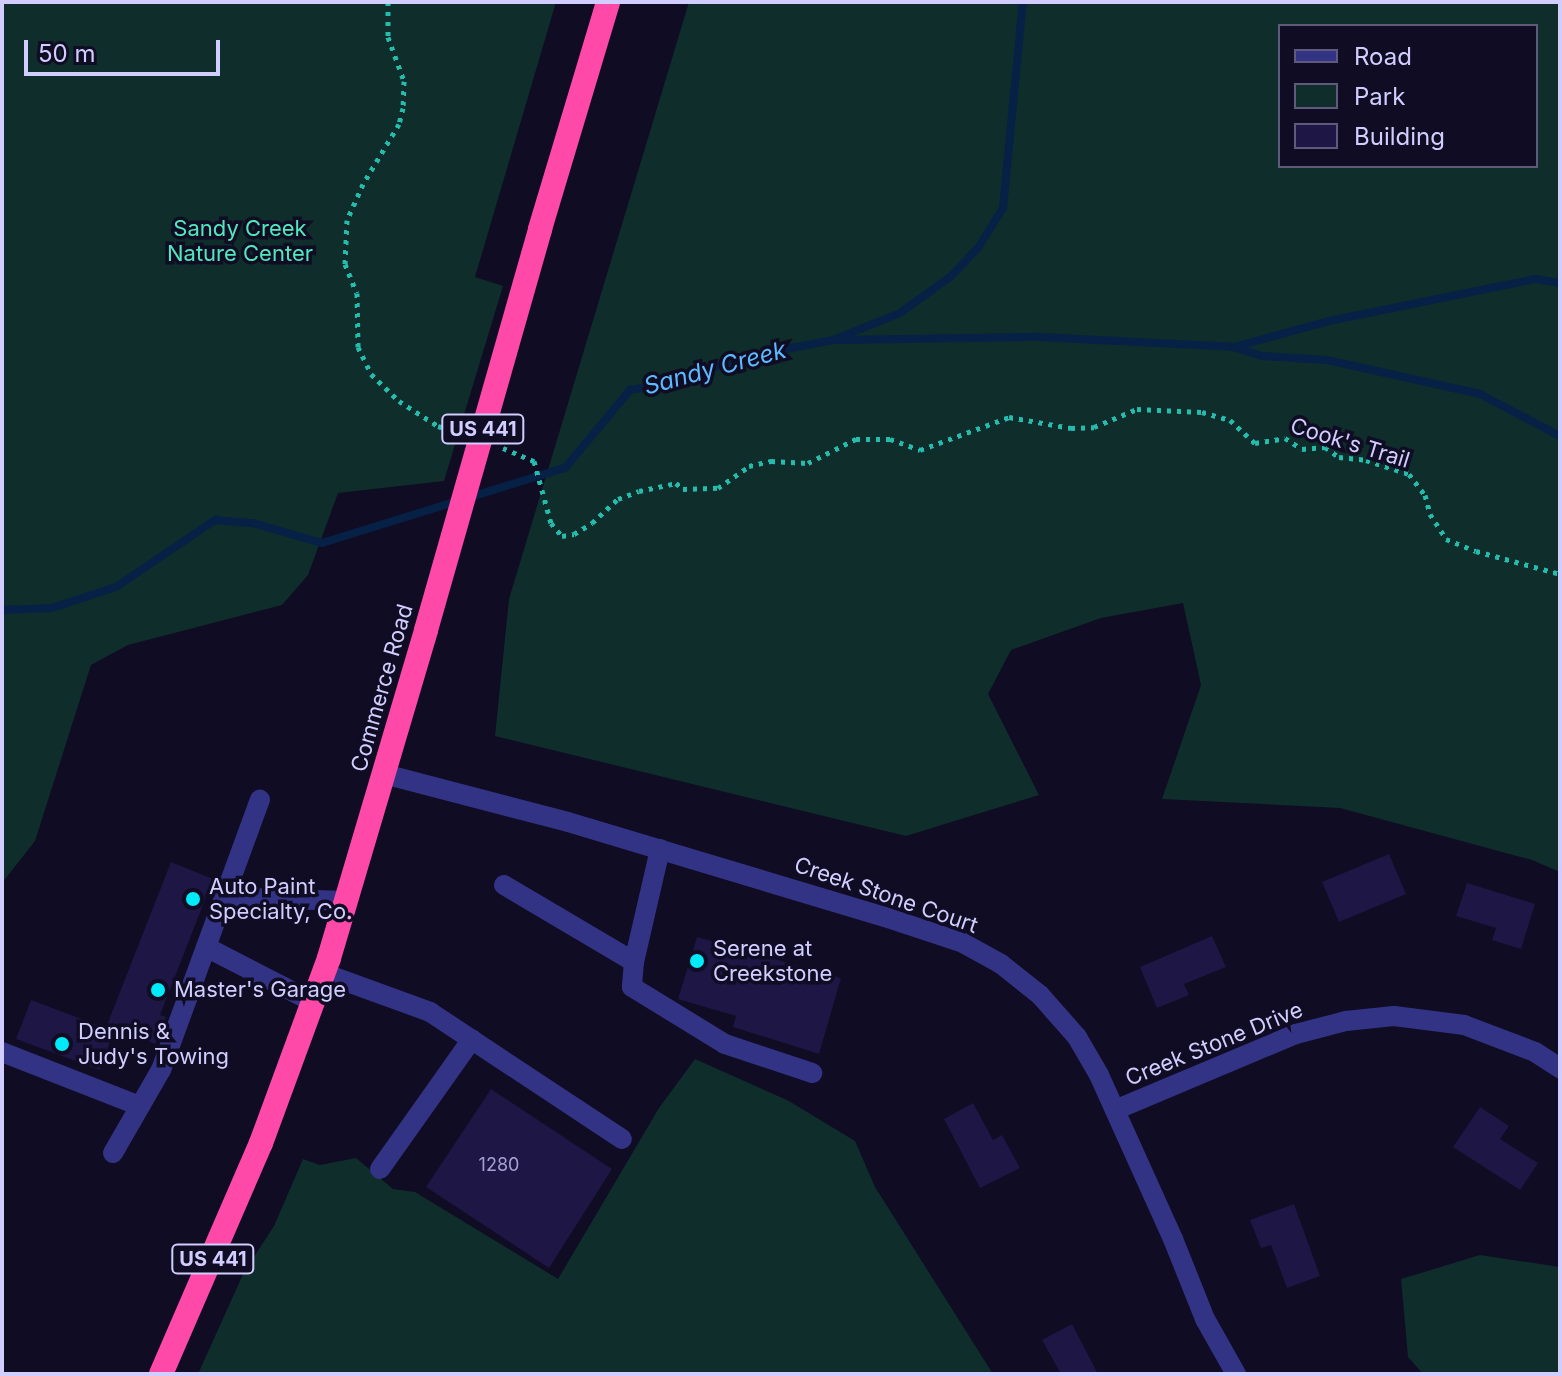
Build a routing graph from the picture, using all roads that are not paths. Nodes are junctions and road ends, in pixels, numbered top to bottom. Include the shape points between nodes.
1 (608, 2) edge
2 (384, 774) junction
3 (260, 800) dead end
4 (660, 849) junction
5 (504, 885) dead end
6 (224, 897) junction
7 (346, 901) junction
8 (206, 947) junction
9 (634, 962) junction
10 (323, 973) junction
11 (313, 1002) junction
12 (472, 1039) junction
13 (2, 1052) edge
14 (1560, 1068) edge
15 (812, 1073) dead end
16 (140, 1106) junction
17 (1115, 1110) junction
18 (622, 1139) dead end
19 (113, 1153) dead end
20 (380, 1169) dead end
21 (161, 1374) edge
22 (1236, 1374) edge

1 - 2 highway, Commerce Road / US 441, bridge
2 - 4 street, Creek Stone Court
2 - 7 highway, Commerce Road / US 441
3 - 6 street
4 - 9 street
4 - 17 street, Creek Stone Court via 950,938 1001,964 1040,995 1077,1037
5 - 9 street
6 - 7 street
6 - 8 street
7 - 10 highway, Commerce Road / US 441
8 - 11 street
8 - 16 street via 161,1070
9 - 15 street via 632,987 725,1044
10 - 11 highway, Commerce Road / US 441
10 - 12 street via 430,1012
11 - 21 highway, Commerce Road / US 441 via 261,1143
12 - 18 street
12 - 20 street
13 - 16 street
14 - 17 street, Creek Stone Drive via 1535,1052 1464,1025 1394,1016 1296,1034
16 - 19 street
17 - 22 street, Creek Stone Court via 1205,1319

